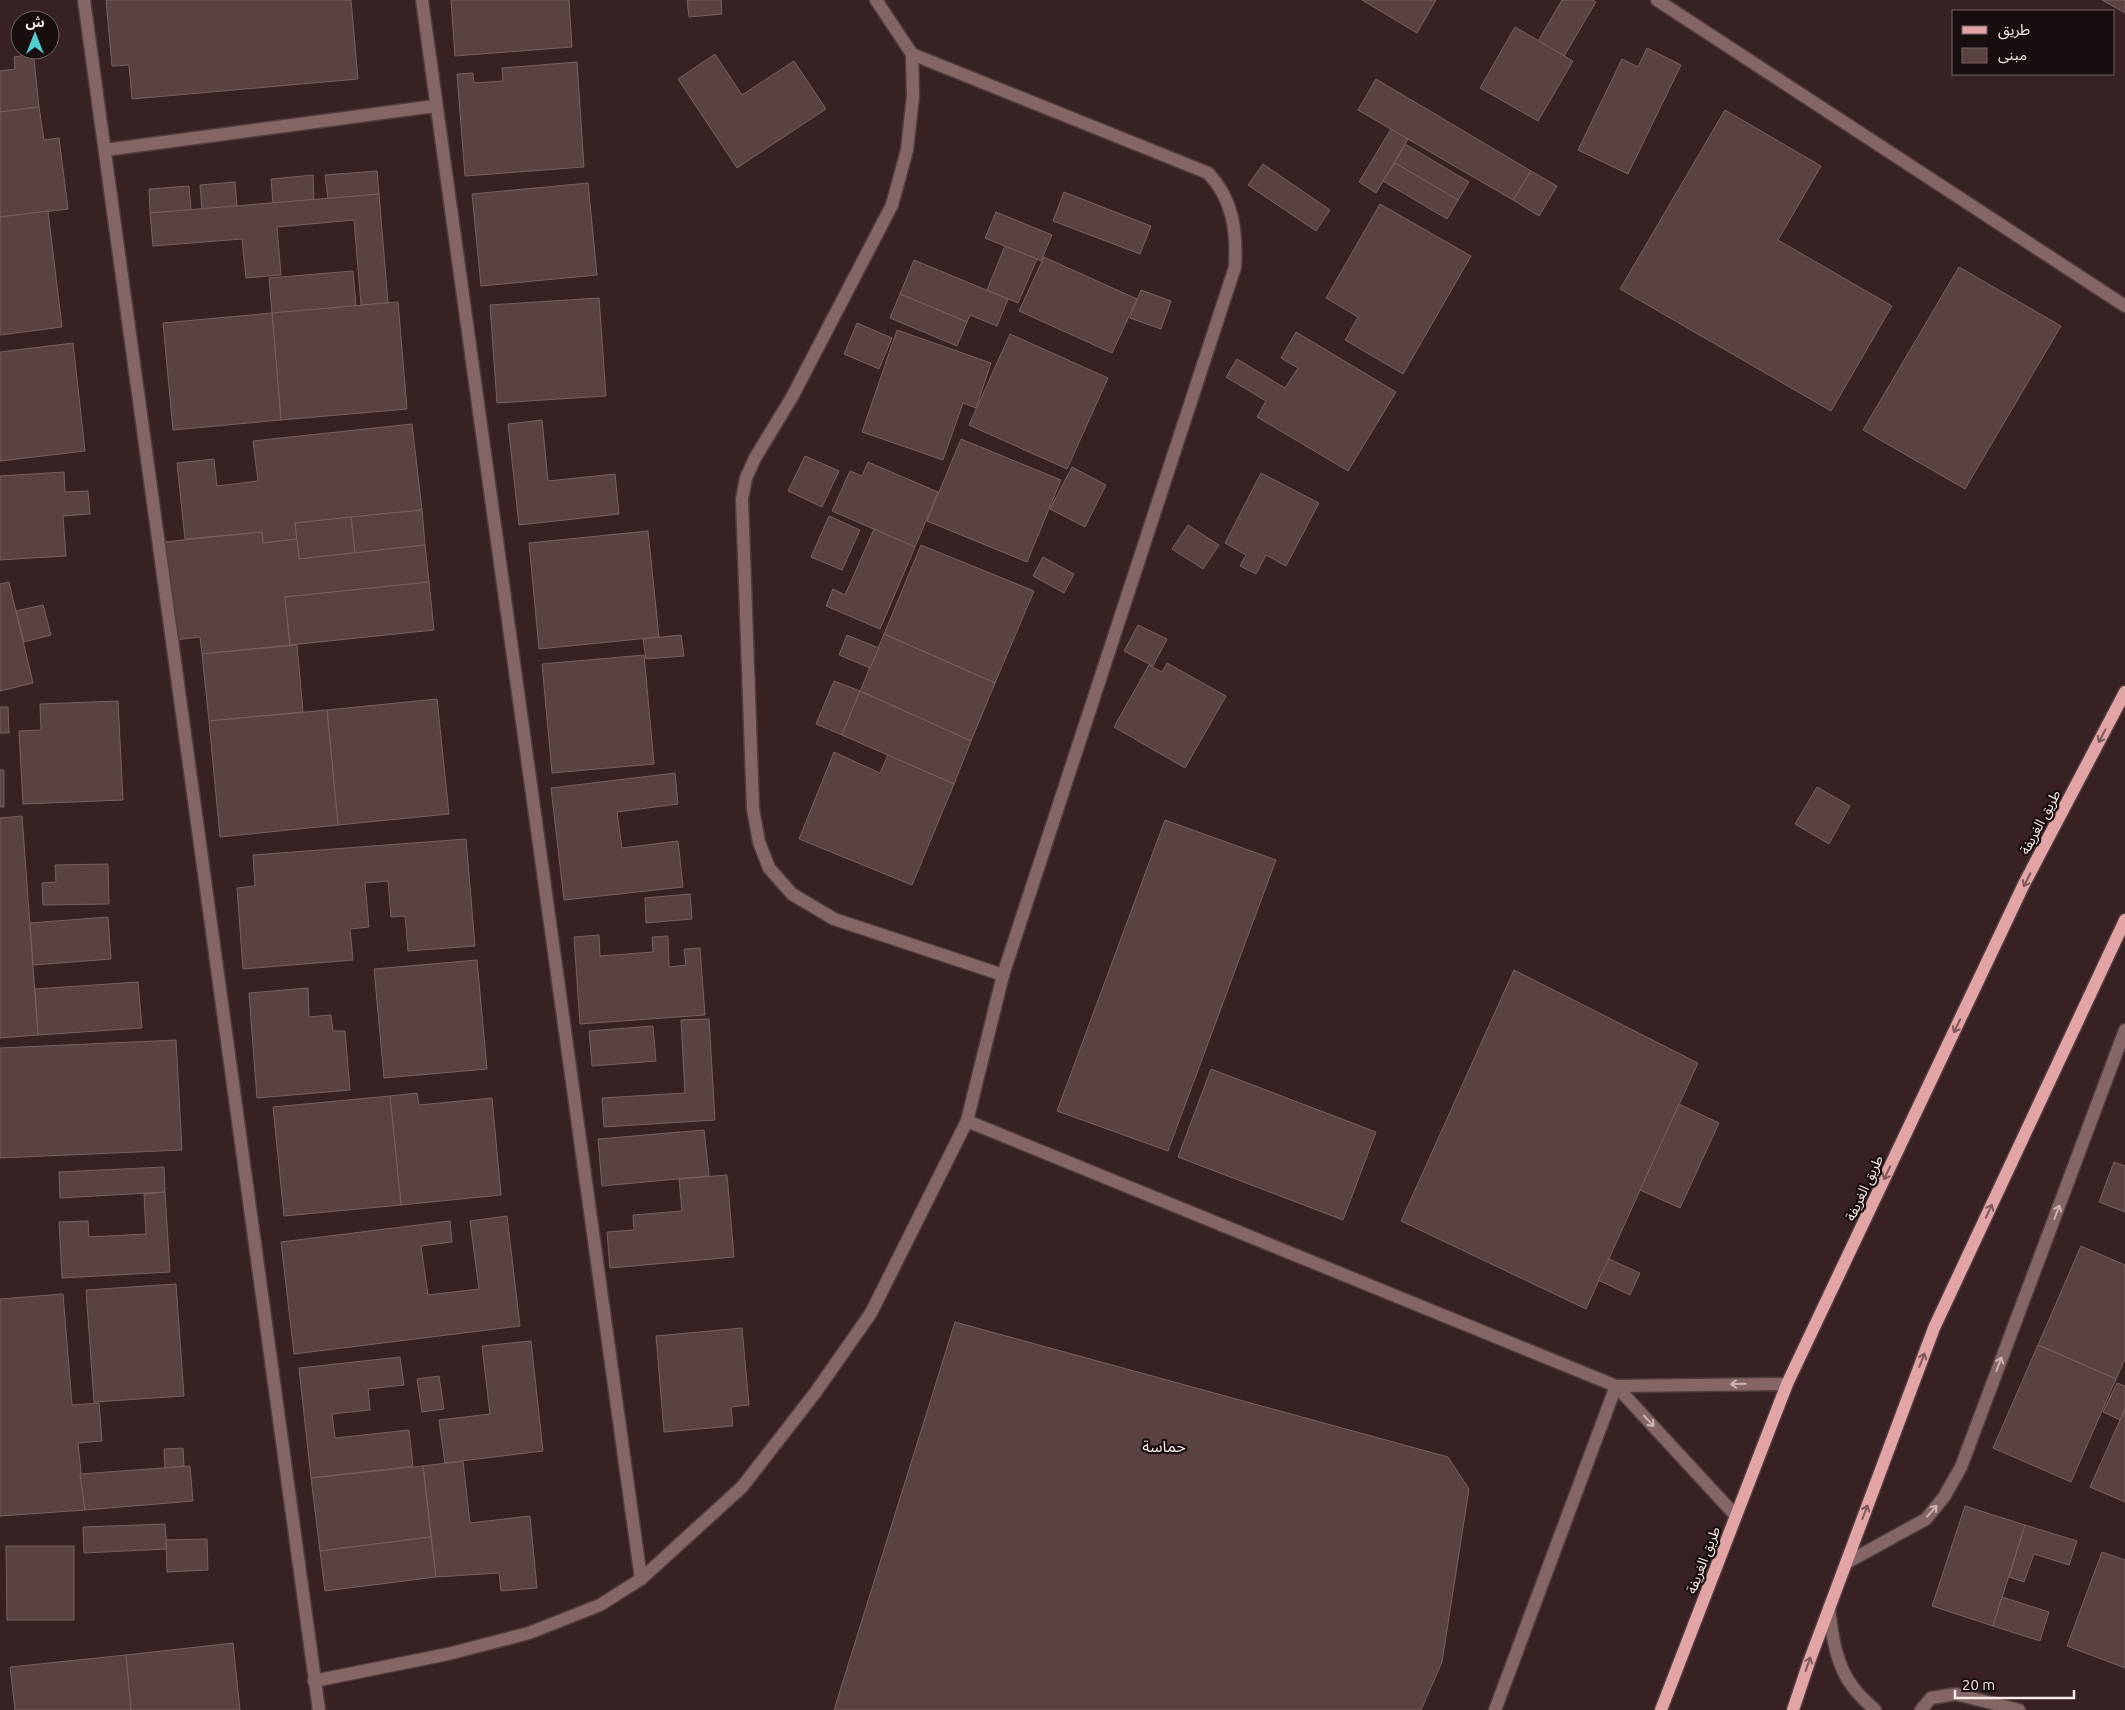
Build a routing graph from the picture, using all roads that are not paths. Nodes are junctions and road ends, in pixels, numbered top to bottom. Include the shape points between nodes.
1 (84, 0) edge
2 (422, 0) edge
3 (876, 0) edge
4 (1657, 0) edge
5 (912, 54) junction
6 (435, 106) junction
7 (104, 150) junction
8 (2125, 306) edge
9 (2125, 692) edge
10 (2125, 920) edge
11 (1003, 975) junction
12 (2125, 1030) edge
13 (967, 1121) junction
14 (1787, 1384) junction
15 (1616, 1386) junction
16 (1736, 1516) junction
17 (1846, 1563) junction
18 (641, 1579) junction
19 (1829, 1608) junction
20 (314, 1681) junction
21 (319, 1710) edge
22 (1495, 1710) edge
23 (1661, 1710) edge
24 (1793, 1710) edge
25 (1875, 1710) edge
26 (1921, 1710) edge
27 (2019, 1710) edge

1 - 7 street
2 - 6 street
3 - 5 street
4 - 8 street
5 - 11 street via 913,96 908,150 892,206 792,398 746,478 742,499 753,809 759,842 769,868 792,894 834,919
5 - 11 street via 1208,173 1228,201 1237,243 1235,267
6 - 7 street
6 - 18 street
7 - 20 street
9 -> 14 main road, طريق الغريفة via 2024,884
17 -> 10 main road via 1934,1328
11 - 13 street
17 -> 12 street via 1926,1519 1944,1497 1961,1467
13 - 15 street
13 - 18 street via 871,1312 815,1393 742,1487
14 -> 15 street
14 - 16 main road, طريق الغريفة
15 -> 16 street
15 - 22 street
16 - 23 main road, طريق الغريفة
17 - 19 main road
18 - 20 street via 600,1605 529,1633 448,1654
24 -> 19 main road
19 - 25 street via 1833,1639 1846,1675 1852,1687
20 - 21 street
26 - 27 street via 1931,1698 1956,1694

